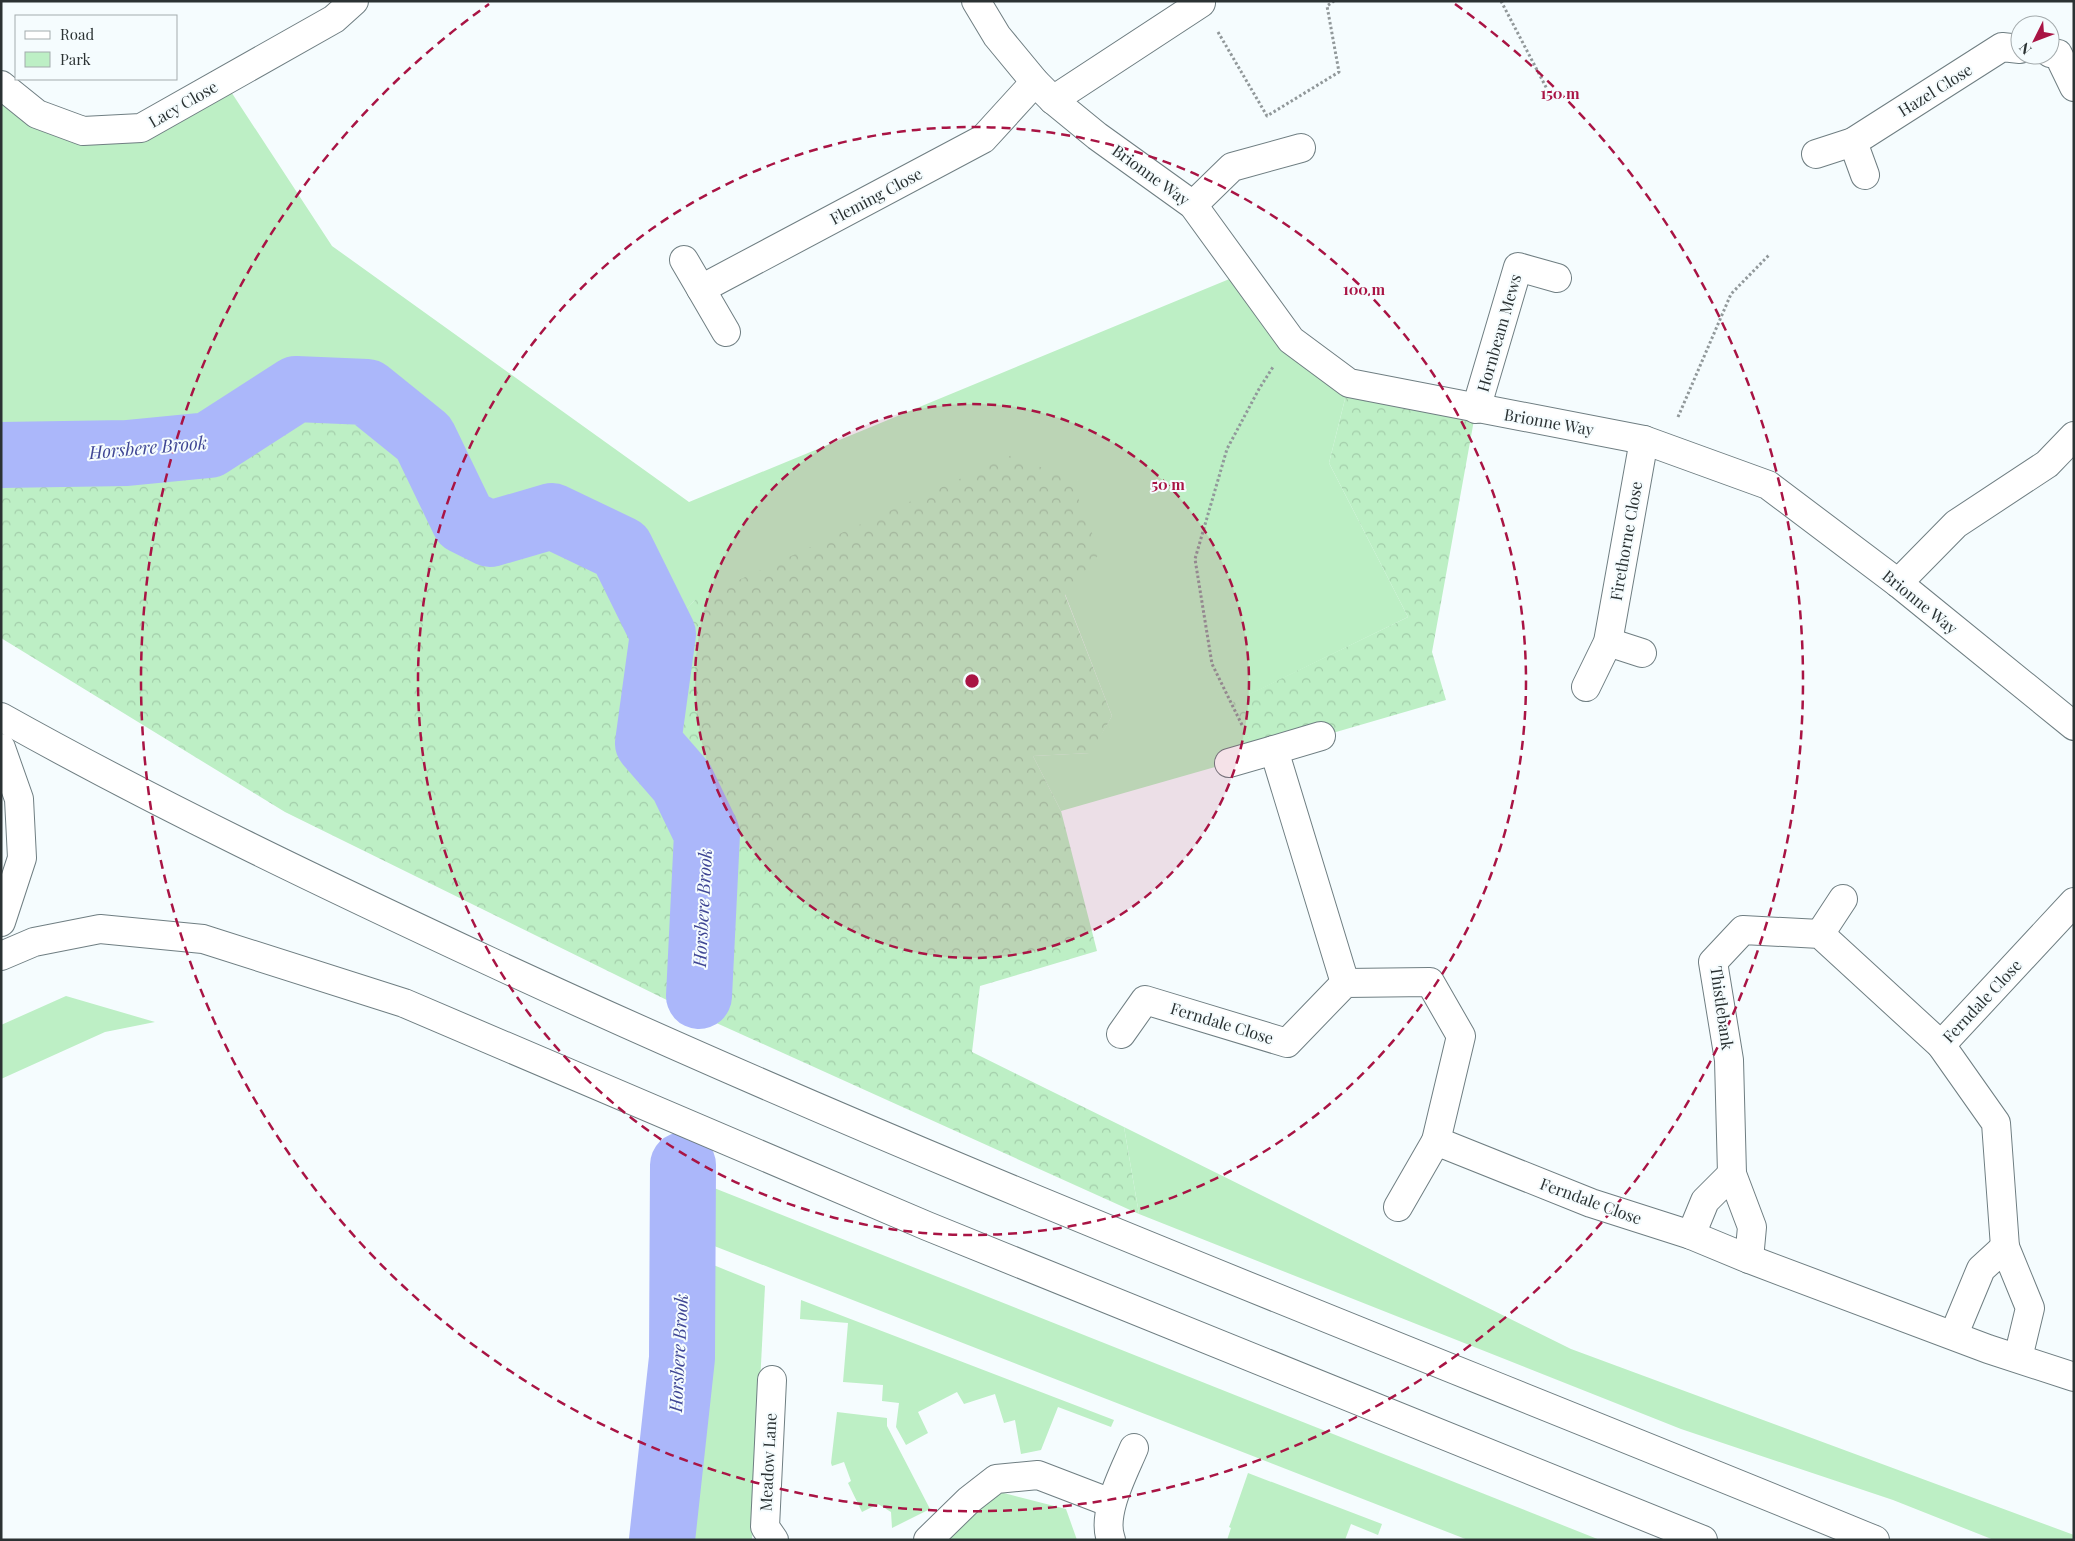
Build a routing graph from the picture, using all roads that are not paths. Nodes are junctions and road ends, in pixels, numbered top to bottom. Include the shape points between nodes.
1 (354, 1) edge
2 (976, 1) edge
3 (1201, 3) road end
4 (2010, 48) edge
5 (2060, 58) edge
6 (1, 85) edge
7 (2074, 87) edge
8 (1044, 91) junction
9 (1853, 142) junction
10 (1302, 148) dead end
11 (1816, 154) dead end
12 (1865, 175) dead end
13 (1193, 205) junction
14 (684, 260) dead end
15 (1557, 278) dead end
16 (702, 290) junction
17 (726, 332) dead end
18 (1476, 409) junction
19 (2074, 436) edge
20 (1655, 444) junction
21 (1898, 584) junction
22 (1608, 642) junction
23 (1642, 653) dead end
24 (1586, 687) dead end
25 (1, 717) edge
26 (2074, 726) edge
27 (1321, 736) dead end
28 (1, 748) edge
29 (1266, 752) junction
30 (1229, 763) dead end
31 (1843, 898) dead end
32 (2073, 905) edge
33 (1, 922) edge
34 (1820, 934) junction
35 (1, 956) edge
36 (1345, 982) junction
37 (1121, 1034) dead end
38 (1941, 1045) junction
39 (1436, 1141) junction
40 (1732, 1174) junction
41 (1398, 1207) dead end
42 (1691, 1235) junction
43 (2006, 1247) junction
44 (1749, 1259) junction
45 (1954, 1334) junction
46 (2018, 1358) junction
47 (2074, 1378) edge
48 (772, 1380) dead end
49 (1134, 1448) dead end
50 (1111, 1503) junction
51 (774, 1540) edge
52 (928, 1540) edge
53 (1111, 1540) edge
54 (1703, 1540) edge
55 (1875, 1540) edge

1 - 6 main road, Lacy Close via 334,18 141,128 83,131 36,114
2 - 8 main road, Brionne Way via 997,36
3 - 8 main road
4 - 9 main road, Hazel Close via 2002,47
5 - 7 main road
8 - 13 main road, Brionne Way via 1097,136
8 - 16 main road, Fleming Close via 983,139
9 - 11 main road, Hazel Close
9 - 12 main road
10 - 13 main road via 1232,167
13 - 18 main road, Brionne Way via 1291,340 1349,383
14 - 16 main road
15 - 18 main road, Hornbeam Mews via 1518,267
16 - 17 main road
18 - 20 main road, Brionne Way
19 - 21 main road via 2047,464 1956,524
20 - 21 main road, Brionne Way via 1768,485
20 - 22 main road, Firethorne Close
21 - 26 main road, Brionne Way
22 - 23 main road
22 - 24 main road, Firethorne Close
25 - 55 main road via 113,779 303,874 679,1048 921,1153
27 - 29 main road
28 - 33 main road via 20,799 22,858
29 - 30 main road
29 - 36 main road
31 - 34 main road
32 - 38 main road, Ferndale Close
34 - 38 main road
34 - 40 main road, Thistlebank via 1743,930 1713,962 1729,1060
35 - 54 main road via 34,942 100,929 203,939 404,1003 927,1226
36 - 37 main road, Ferndale Close via 1288,1043 1146,1000
36 - 39 main road via 1430,982 1460,1036
38 - 43 main road, Ferndale Close via 1996,1123
39 - 41 main road
39 - 42 main road, Ferndale Close via 1591,1203
40 - 42 main road via 1705,1201
40 - 44 main road via 1752,1227
42 - 44 main road, Ferndale Close
43 - 45 main road via 1981,1268
43 - 46 main road, Ferndale Close via 2030,1308
44 - 45 main road, Ferndale Close
45 - 46 main road, Ferndale Close
46 - 47 main road, Ferndale Close
48 - 51 main road, Meadow Lane via 765,1527
49 - 50 main road
50 - 52 main road via 1038,1475 996,1478 968,1500
50 - 53 main road

